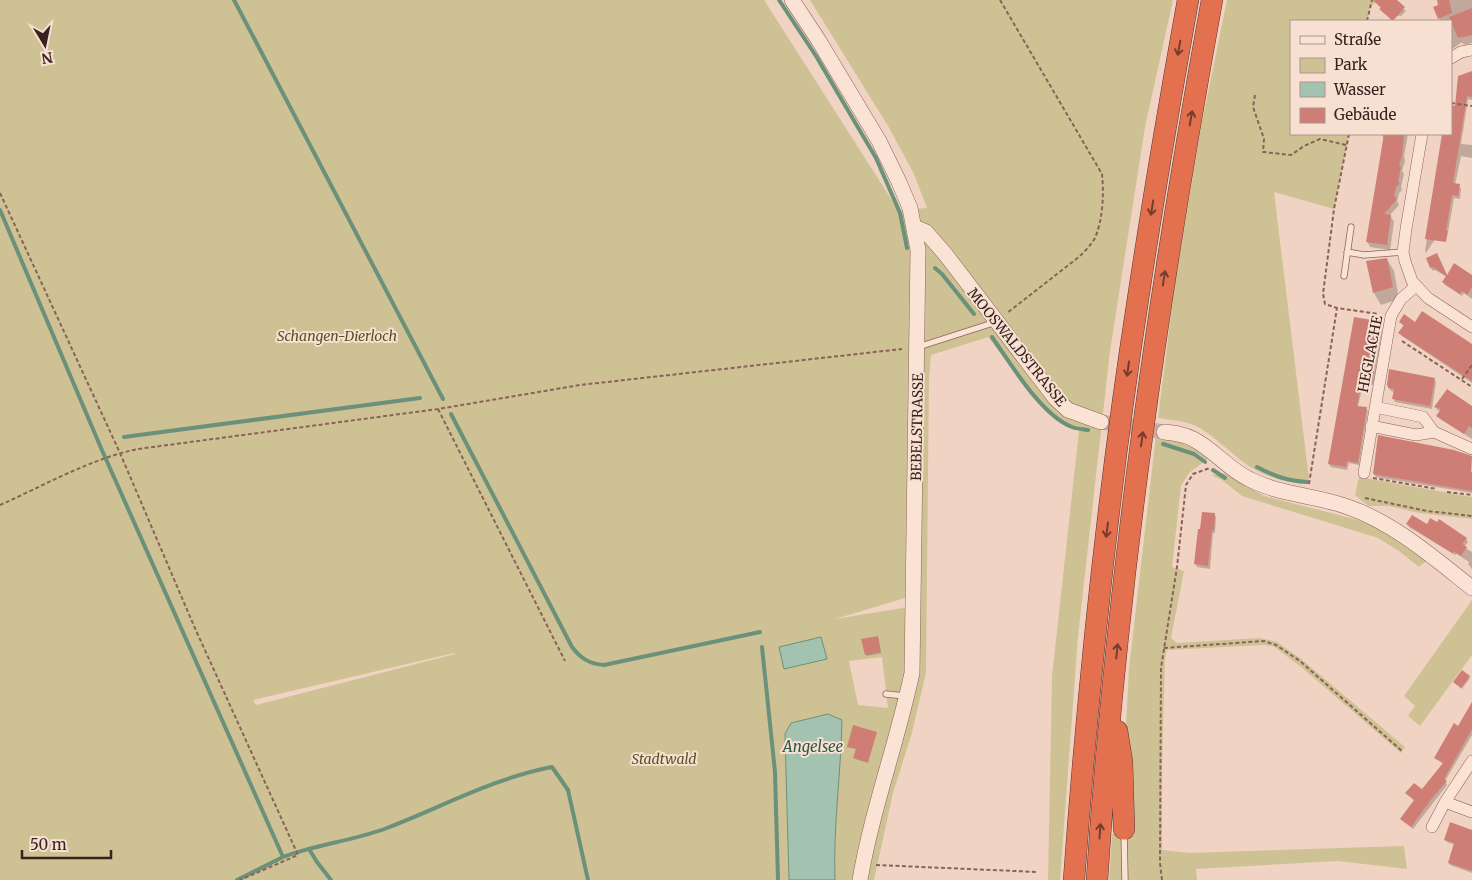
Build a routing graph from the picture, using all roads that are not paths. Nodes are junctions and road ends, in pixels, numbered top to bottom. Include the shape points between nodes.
1 (792, 0) edge
2 (1188, 0) edge
3 (1212, 0) edge
4 (1472, 50) edge
5 (1452, 57) edge
6 (1422, 135) edge
7 (914, 227) junction
8 (1351, 228) dead end
9 (918, 250) junction
10 (1348, 252) junction
11 (1403, 252) junction
12 (946, 255) junction
13 (1344, 276) dead end
14 (1416, 286) junction
15 (996, 322) junction
16 (1472, 327) edge
17 (918, 347) junction
18 (1375, 407) junction
19 (1101, 422) tunnel mouth
20 (1371, 426) junction
21 (1164, 432) tunnel mouth
22 (1434, 432) junction
23 (1472, 449) edge
24 (1364, 473) road end
25 (1472, 588) edge
26 (886, 694) dead end
27 (907, 696) junction
28 (1112, 699) junction
29 (1472, 762) edge
30 (1445, 802) junction
31 (1472, 812) edge
32 (1432, 827) dead end
33 (1124, 829) joint
34 (860, 880) edge
35 (1074, 880) edge
36 (1096, 880) edge
37 (1124, 880) edge

1 - 7 street, BEBELSTRASSE via 879,141 903,190
2 -> 35 highway via 1143,263 1124,398 1101,582
28 -> 3 highway via 1160,302
4 - 5 street
6 - 11 street
7 - 9 street, BEBELSTRASSE
7 - 12 street, MOOSWALDSTRASSE via 926,232
8 - 10 lane
9 - 12 street
9 - 17 street, BEBELSTRASSE
10 - 11 lane via 1364,255
10 - 13 lane
11 - 14 street
12 - 15 street, MOOSWALDSTRASSE
14 - 16 street via 1428,298
14 - 18 street, HEGLACHE via 1401,299 1391,316
15 - 17 lane
15 - 19 street, MOOSWALDSTRASSE via 1055,398 1068,410
17 - 27 street, BEBELSTRASSE via 914,621 912,674
18 - 20 street, HEGLACHE
18 - 22 street, HEGLACHE via 1424,417
20 - 22 street, HEGLACHE via 1416,435
20 - 24 street, HEGLACHE
21 - 25 street via 1194,439 1248,479 1269,488 1348,507 1378,521
22 - 23 street, HEGLACHE
26 - 27 lane
27 - 34 street, BEBELSTRASSE via 879,794
28 - 33 highway via 1122,762
36 -> 28 highway
29 - 30 street
30 - 31 street
30 - 32 street
33 - 37 lane

